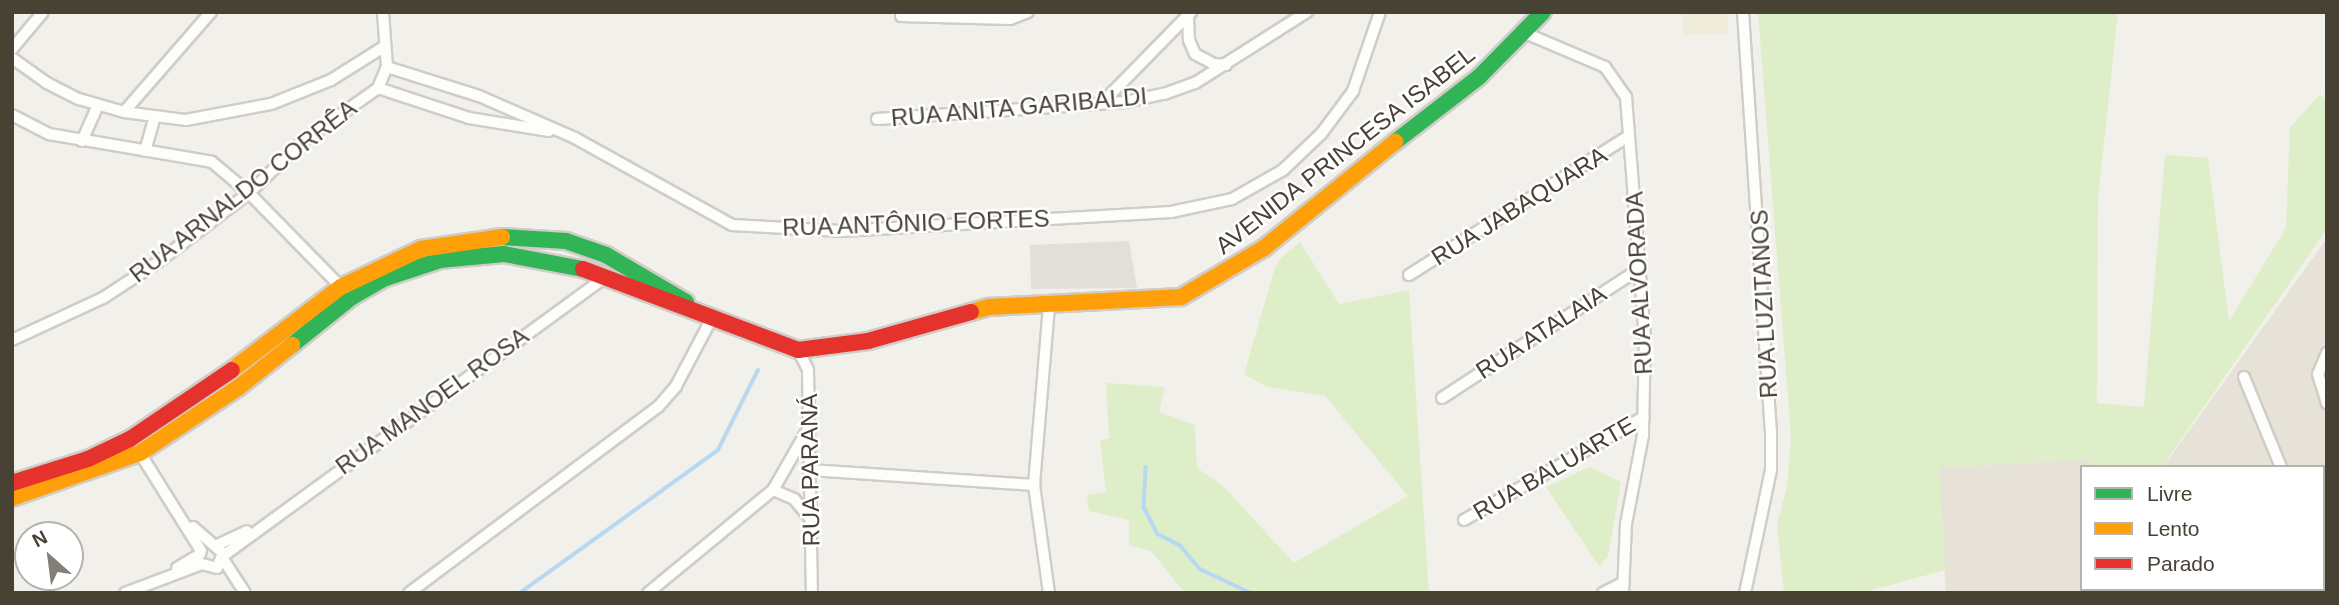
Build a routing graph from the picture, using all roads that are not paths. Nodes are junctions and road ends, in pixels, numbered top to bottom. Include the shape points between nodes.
1 (43, 12) edge
2 (211, 12) edge
3 (383, 12) edge
4 (1028, 12) edge
5 (1307, 12) edge
6 (1380, 12) edge
7 (1543, 12) edge
8 (1743, 12) edge
9 (935, 14) edge
10 (1190, 14) edge
11 (901, 16) dead end
12 (1525, 33) junction
13 (385, 46) junction
14 (12, 48) edge
15 (12, 58) edge
16 (1226, 65) junction
17 (387, 67) junction
18 (377, 88) junction
19 (1103, 102) junction
20 (98, 106) junction
21 (124, 112) junction
22 (12, 115) edge
23 (156, 117) junction
24 (877, 119) dead end
25 (559, 132) junction
26 (1629, 135) junction
27 (82, 141) junction
28 (145, 151) junction
29 (249, 193) junction
30 (1642, 267) junction
31 (1409, 275) dead end
32 (605, 277) junction
33 (346, 292) junction
34 (1049, 306) junction
35 (712, 318) junction
36 (12, 340) edge
37 (798, 350) junction
38 (2327, 353) edge
39 (2244, 377) dead end
40 (1441, 398) dead end
41 (2327, 404) edge
42 (1644, 417) junction
43 (809, 426) junction
44 (135, 446) junction
45 (2280, 465) edge
46 (810, 470) junction
47 (12, 483) edge
48 (1034, 485) junction
49 (773, 490) junction
50 (12, 498) edge
51 (811, 519) junction
52 (1464, 520) dead end
53 (259, 526) junction
54 (206, 552) junction
55 (223, 558) junction
56 (214, 569) junction
57 (1623, 588) edge
58 (244, 591) edge
59 (125, 593) edge
60 (409, 593) edge
61 (648, 593) edge
62 (813, 593) edge
63 (1049, 593) edge
64 (1602, 593) edge
65 (1745, 593) edge

1 - 14 street
2 - 21 street
3 - 13 street
4 - 9 street via 1010,19
5 - 16 street, RUA ANITA GARIBALDI
6 - 25 street, RUA ANTÔNIO FORTES via 1353,91 1321,134 1262,184 1200,208 841,230 742,226 713,218 615,158
7 - 12 main road, AVENIDA PRINCESA ISABEL
8 - 65 street, RUA LUZITANOS via 1772,430 1771,470
9 - 11 street
10 - 16 street via 1189,40 1195,54
10 - 19 street
12 - 26 street, RUA ALVORADA via 1605,67 1626,97
12 - 34 main road, AVENIDA PRINCESA ISABEL via 1413,131 1264,248 1214,281 1168,300
13 - 17 street
13 - 23 street via 331,80 271,104 215,118
15 - 20 street via 47,83
16 - 19 street, RUA ANITA GARIBALDI via 1176,91
17 - 18 street, RUA ARNALDO CORRÊA
17 - 25 street, RUA ANTÔNIO FORTES via 479,96
18 - 25 street via 469,118
18 - 29 street, RUA ARNALDO CORRÊA via 284,156
19 - 24 street, RUA ANITA GARIBALDI
20 - 21 street
20 - 27 street
21 - 23 street
22 - 27 street via 49,134
23 - 28 street
26 - 30 street, RUA ALVORADA
26 - 31 street, RUA JABAQUARA
27 - 28 street
28 - 29 street via 212,162
29 - 33 street
29 - 36 street, RUA ARNALDO CORRÊA via 103,298
30 - 40 street, RUA ATALAIA
30 - 42 street, RUA ALVORADA
32 - 33 main road, AVENIDA PRINCESA ISABEL via 537,257 474,255 406,270
32 - 35 main road, AVENIDA PRINCESA ISABEL
32 - 53 street, RUA MANOEL ROSA
33 - 35 main road, AVENIDA PRINCESA ISABEL via 421,250 472,240 534,237 566,241 606,255
33 - 44 main road, AVENIDA PRINCESA ISABEL via 239,387
34 - 37 main road, AVENIDA PRINCESA ISABEL via 989,307 868,341
34 - 48 street
35 - 37 main road, AVENIDA PRINCESA ISABEL
35 - 60 street via 676,386 657,407
37 - 43 street, RUA PARANÁ via 808,370
38 - 41 street via 2318,374
39 - 45 street
42 - 52 street, RUA BALUARTE
42 - 57 street, RUA ALVORADA via 1626,524
43 - 46 street, RUA PARANÁ
43 - 49 street
44 - 47 main road, AVENIDA PRINCESA ISABEL
44 - 50 main road, AVENIDA PRINCESA ISABEL
44 - 54 street
46 - 48 street
46 - 51 street, RUA PARANÁ
48 - 63 street
49 - 51 street via 794,499
49 - 61 street
51 - 62 street, RUA PARANÁ
53 - 54 street, RUA MANOEL ROSA
53 - 55 street, RUA MANOEL ROSA
54 - 55 street
54 - 56 street
54 - 59 street, RUA MANOEL ROSA
55 - 56 street, RUA MANOEL ROSA
55 - 58 street
56 - 58 street
57 - 64 street

